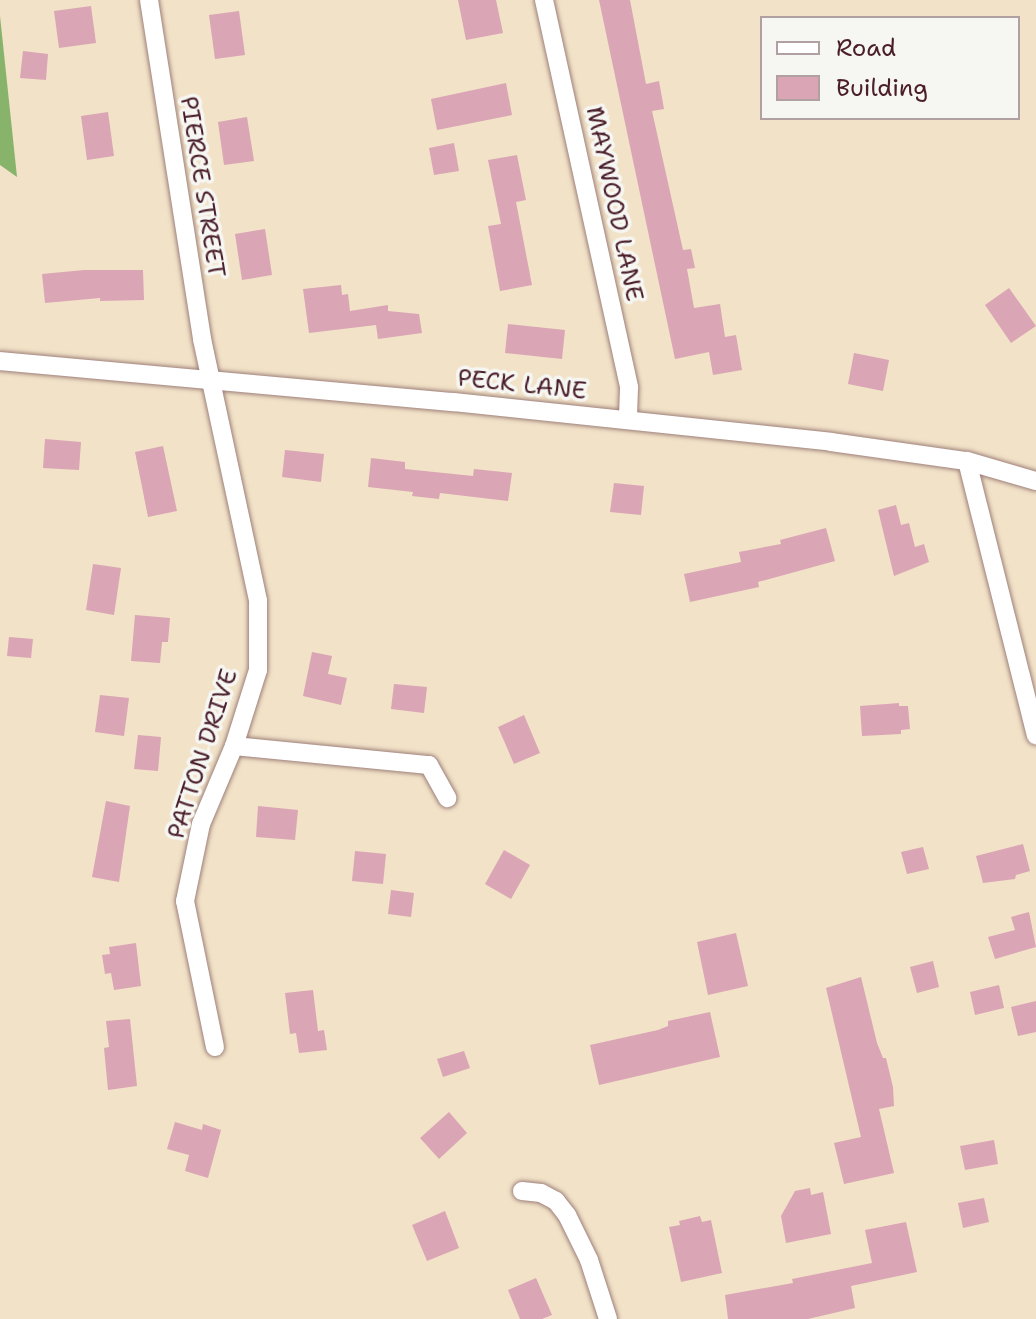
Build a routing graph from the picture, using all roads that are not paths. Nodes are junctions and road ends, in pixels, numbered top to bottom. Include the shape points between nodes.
1 (149, 0) edge
2 (544, 0) edge
3 (0, 361) edge
4 (210, 381) junction
5 (628, 420) junction
6 (967, 461) junction
7 (1036, 481) edge
8 (1036, 735) edge
9 (234, 746) junction
10 (447, 798) dead end
11 (215, 1047) dead end
12 (522, 1191) dead end
13 (608, 1319) edge

1 - 4 street, PIERCE STREET
2 - 5 street, MAYWOOD LANE via 629,388
3 - 4 street, PECK LANE
4 - 5 street, PECK LANE
4 - 9 street, PATTON DRIVE via 258,601 258,670
5 - 6 street, PECK LANE
6 - 7 street, PECK LANE
6 - 8 street
9 - 10 street via 429,765
9 - 11 street, PATTON DRIVE via 201,824 185,901
12 - 13 street via 556,1201 567,1215

